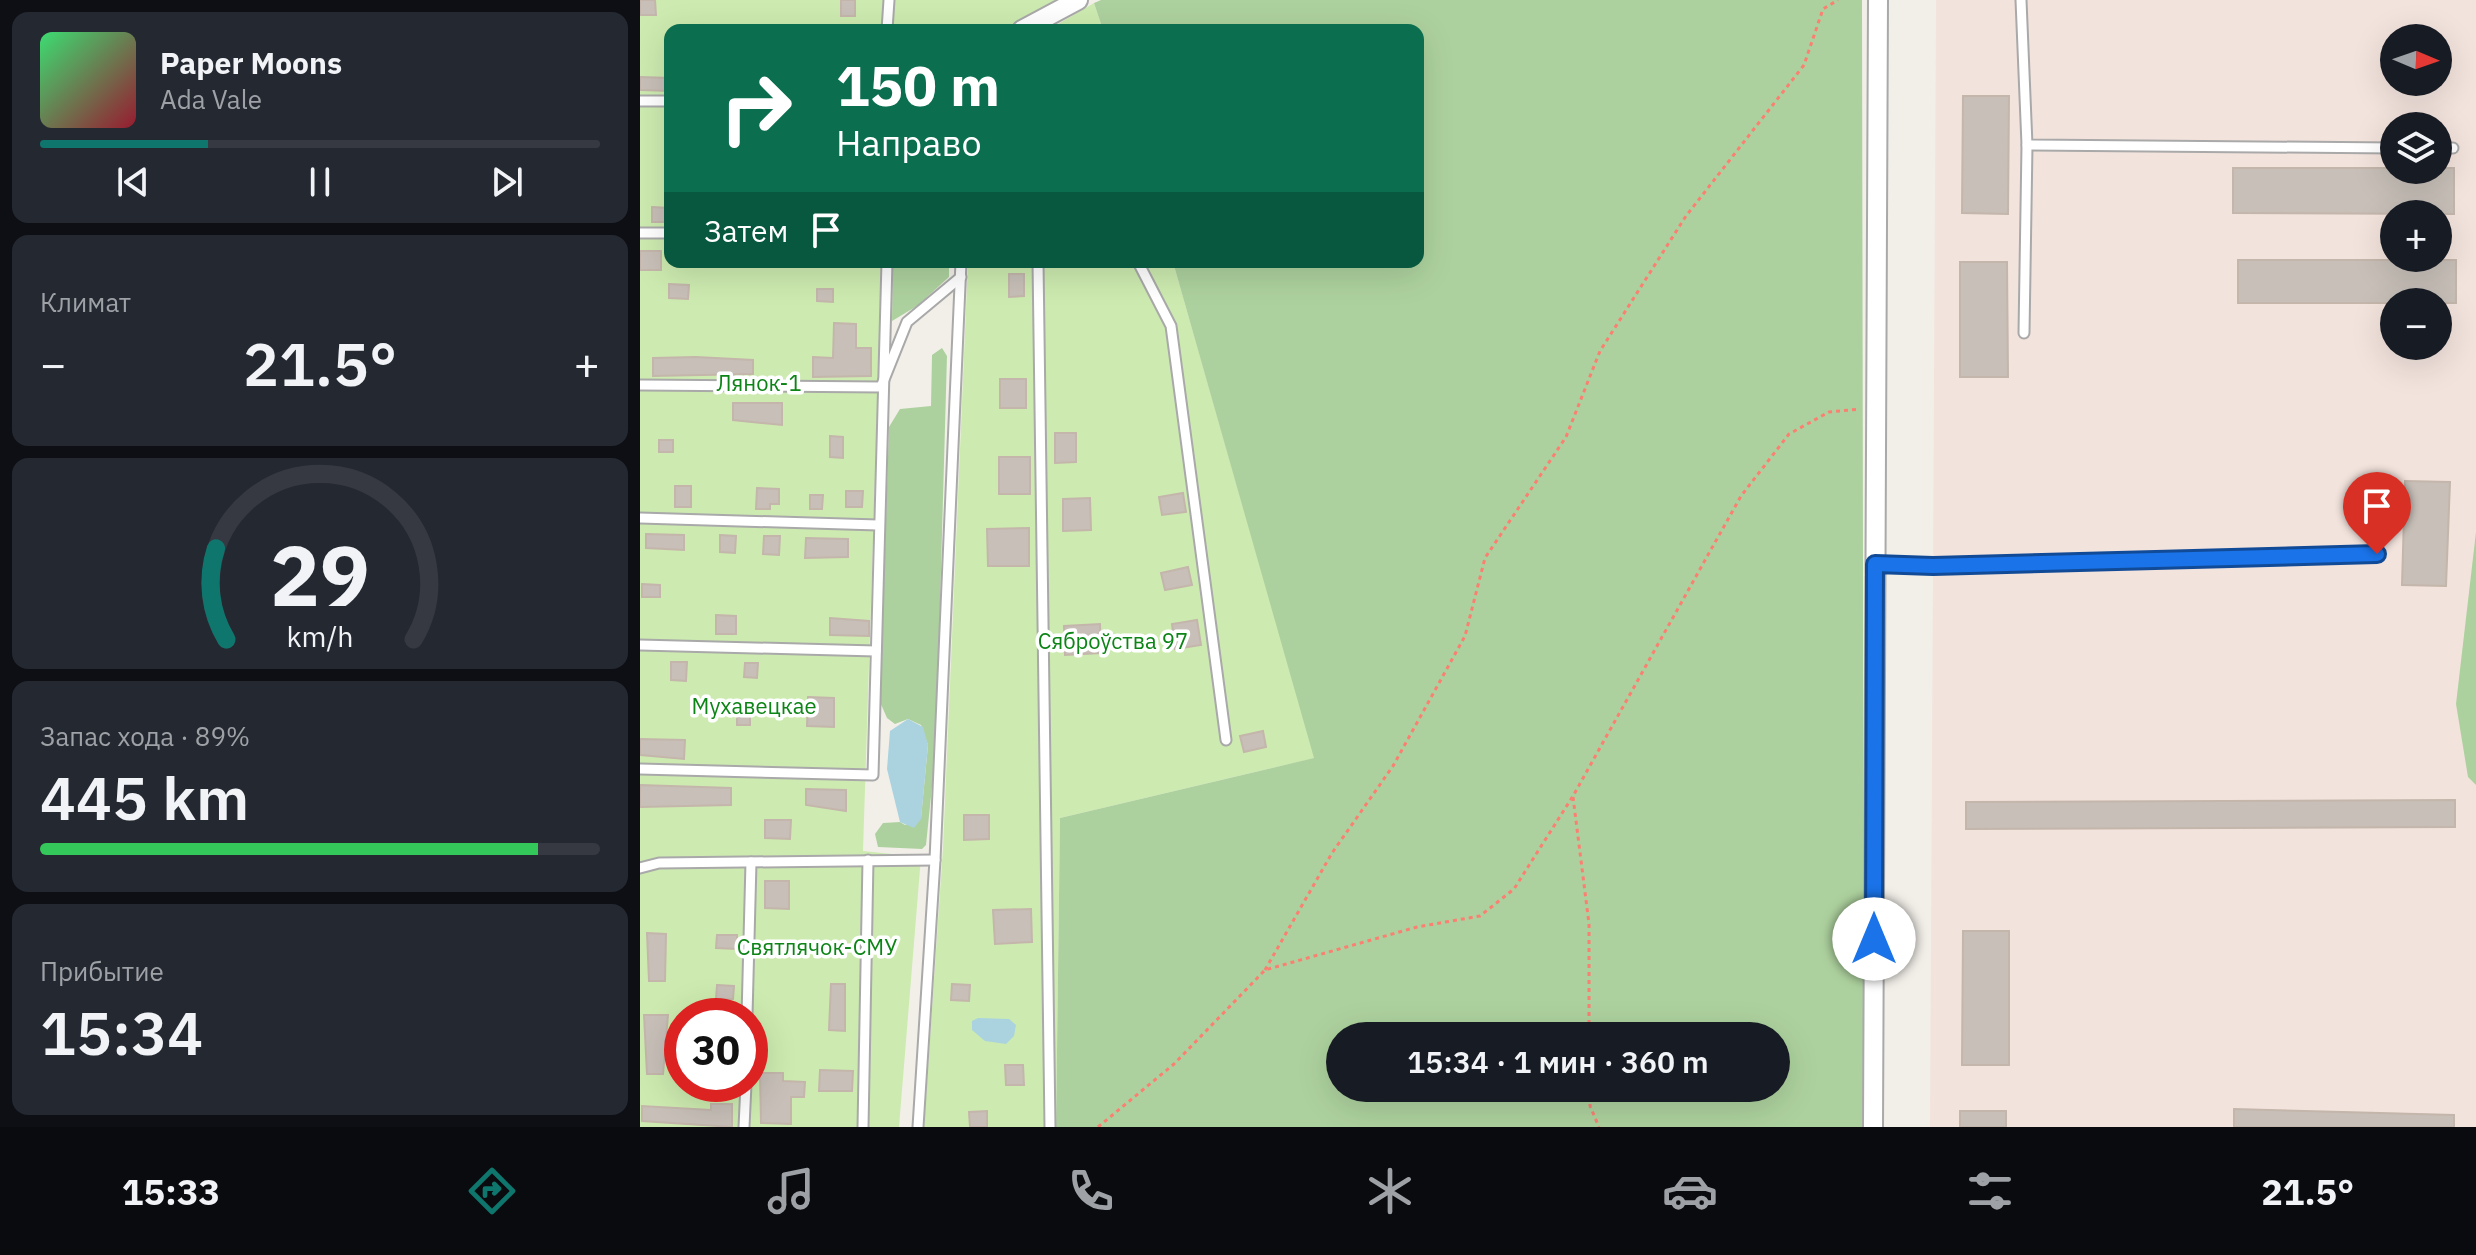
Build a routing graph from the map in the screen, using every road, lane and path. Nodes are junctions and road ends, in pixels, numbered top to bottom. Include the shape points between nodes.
1 (889, 0) edge
2 (1078, 0) edge
3 (1838, 0) edge
4 (1878, 0) edge
5 (2021, 0) edge
6 (887, 24) edge
7 (1038, 24) edge
8 (640, 101) edge
9 (664, 101) edge
10 (2027, 145) junction
11 (2380, 148) edge
12 (640, 233) edge
13 (664, 233) edge
14 (887, 268) edge
15 (961, 268) edge
16 (1038, 268) edge
17 (1141, 268) edge
18 (961, 277) junction
19 (2024, 333) dead end
20 (640, 385) edge
21 (881, 387) junction
22 (1875, 408) junction
23 (640, 518) edge
24 (878, 525) junction
25 (2377, 554) dead end
26 (1875, 564) junction
27 (640, 645) edge
28 (876, 651) junction
29 (1226, 740) dead end
30 (640, 769) edge
31 (1573, 796) junction
32 (868, 860) junction
33 (935, 860) junction
34 (751, 862) junction
35 (640, 868) edge
36 (1265, 970) junction
37 (747, 998) edge
38 (1589, 1022) edge
39 (745, 1102) edge
40 (1590, 1102) edge
41 (744, 1127) edge
42 (863, 1127) edge
43 (918, 1127) edge
44 (1050, 1127) edge
45 (1098, 1127) edge
46 (1599, 1127) edge
47 (1873, 1127) edge

1 - 6 lane
2 - 7 street
3 - 36 path via 1823,9 1804,65 1686,216 1600,351 1566,437 1485,558 1465,636 1393,766 1332,853
4 - 22 street
5 - 10 lane
8 - 9 lane
10 - 11 lane
10 - 19 lane
12 - 13 lane
14 - 21 lane
15 - 18 lane
16 - 44 lane
17 - 29 lane via 1171,326
18 - 21 lane via 907,322
18 - 33 lane
20 - 21 lane
21 - 24 lane
22 - 26 street
22 - 31 path via 1829,412 1789,434 1741,496
23 - 24 lane
24 - 28 lane
25 - 26 lane
26 - 47 street
27 - 28 lane
28 - 30 lane via 873,775
31 - 36 path via 1514,889 1480,916 1417,927
31 - 38 path via 1589,924
32 - 33 lane
32 - 34 lane
32 - 42 lane
33 - 43 lane
34 - 35 lane
34 - 37 lane
36 - 45 path via 1174,1064
39 - 41 lane
40 - 46 path

